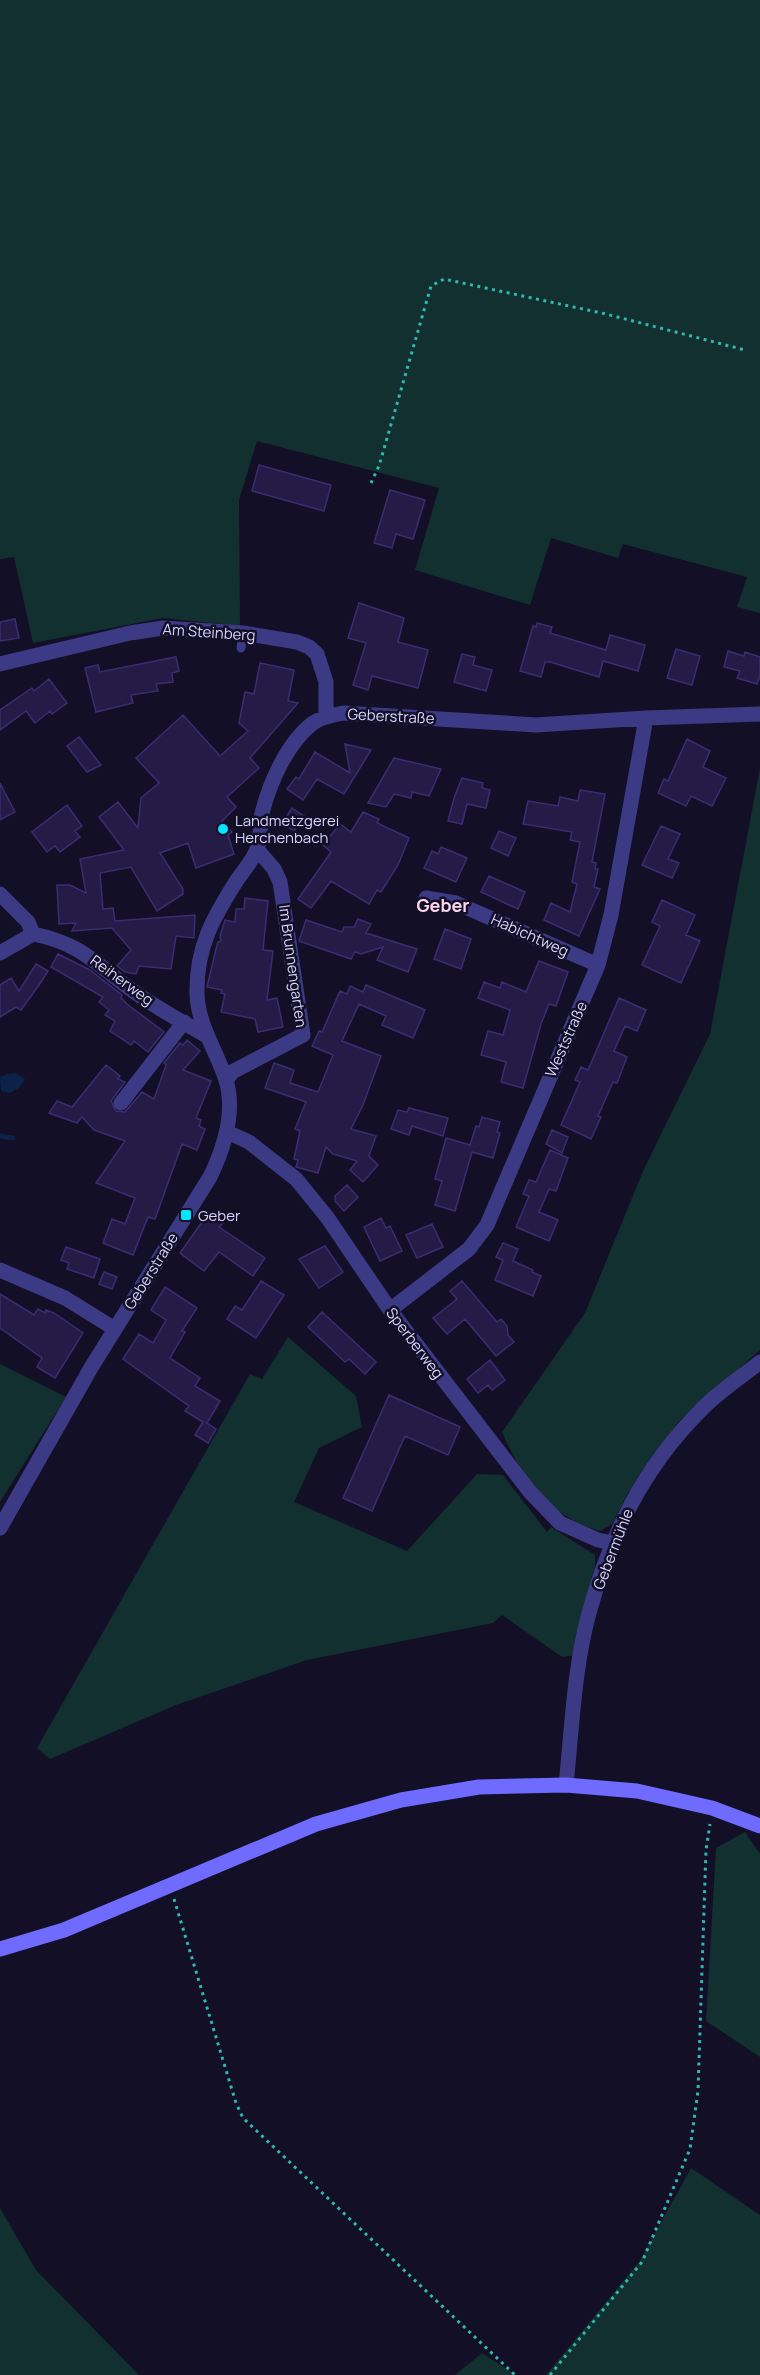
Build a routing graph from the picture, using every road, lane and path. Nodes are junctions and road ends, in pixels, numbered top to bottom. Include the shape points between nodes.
1 (745, 350) dead end
2 (371, 483) dead end
3 (0, 664) edge
4 (760, 714) edge
5 (326, 716) junction
6 (646, 718) junction
7 (257, 849) junction
8 (0, 894) edge
9 (426, 898) dead end
10 (33, 934) junction
11 (0, 953) edge
12 (598, 965) junction
13 (183, 1022) junction
14 (207, 1036) junction
15 (226, 1081) junction
16 (121, 1103) dead end
17 (227, 1132) junction
18 (0, 1270) edge
19 (390, 1310) junction
20 (115, 1329) junction
21 (760, 1362) edge
22 (0, 1528) edge
23 (612, 1543) junction
24 (566, 1785) junction
25 (712, 1808) junction
26 (760, 1826) edge
27 (170, 1885) junction
28 (0, 1949) edge
29 (515, 2375) edge
30 (550, 2375) edge

1 - 2 path via 606,314 444,279 431,286
3 - 5 street, Am Steinberg via 163,628 242,640 297,642 317,654 326,682
4 - 6 street, Geberstraße
5 - 6 street, Geberstraße via 343,713 536,725
5 - 7 street, Geberstraße via 288,751 262,813
6 - 12 street, Weststraße via 611,915
7 - 14 street, Geberstraße via 214,916 204,940 197,996
7 - 15 street, Im Brunnengarten via 280,882 303,1035 232,1072
8 - 10 street via 28,922
9 - 12 street, Habichtweg via 456,903
10 - 11 street
10 - 13 street, Reiherweg via 80,950 135,993
12 - 19 street, Weststraße via 487,1225 469,1249
13 - 14 street, Reiherweg
13 - 16 street
14 - 15 street, Geberstraße
15 - 17 street, Geberstraße
17 - 19 street, Sperberweg via 249,1143 296,1179 327,1217
17 - 20 street, Geberstraße via 210,1177
18 - 20 street via 65,1298
19 - 23 street, Sperberweg via 530,1492 560,1523
20 - 22 street, Geberstraße
21 - 23 street, Gebermühle via 700,1410 655,1463
23 - 24 street, Gebermühle via 589,1614
24 - 25 street via 637,1791
24 - 27 street via 480,1787 401,1800 316,1824
25 - 26 street
25 - 30 path via 706,1850 698,2091 690,2149 642,2262
27 - 28 street via 64,1930
27 - 29 path via 243,2118

